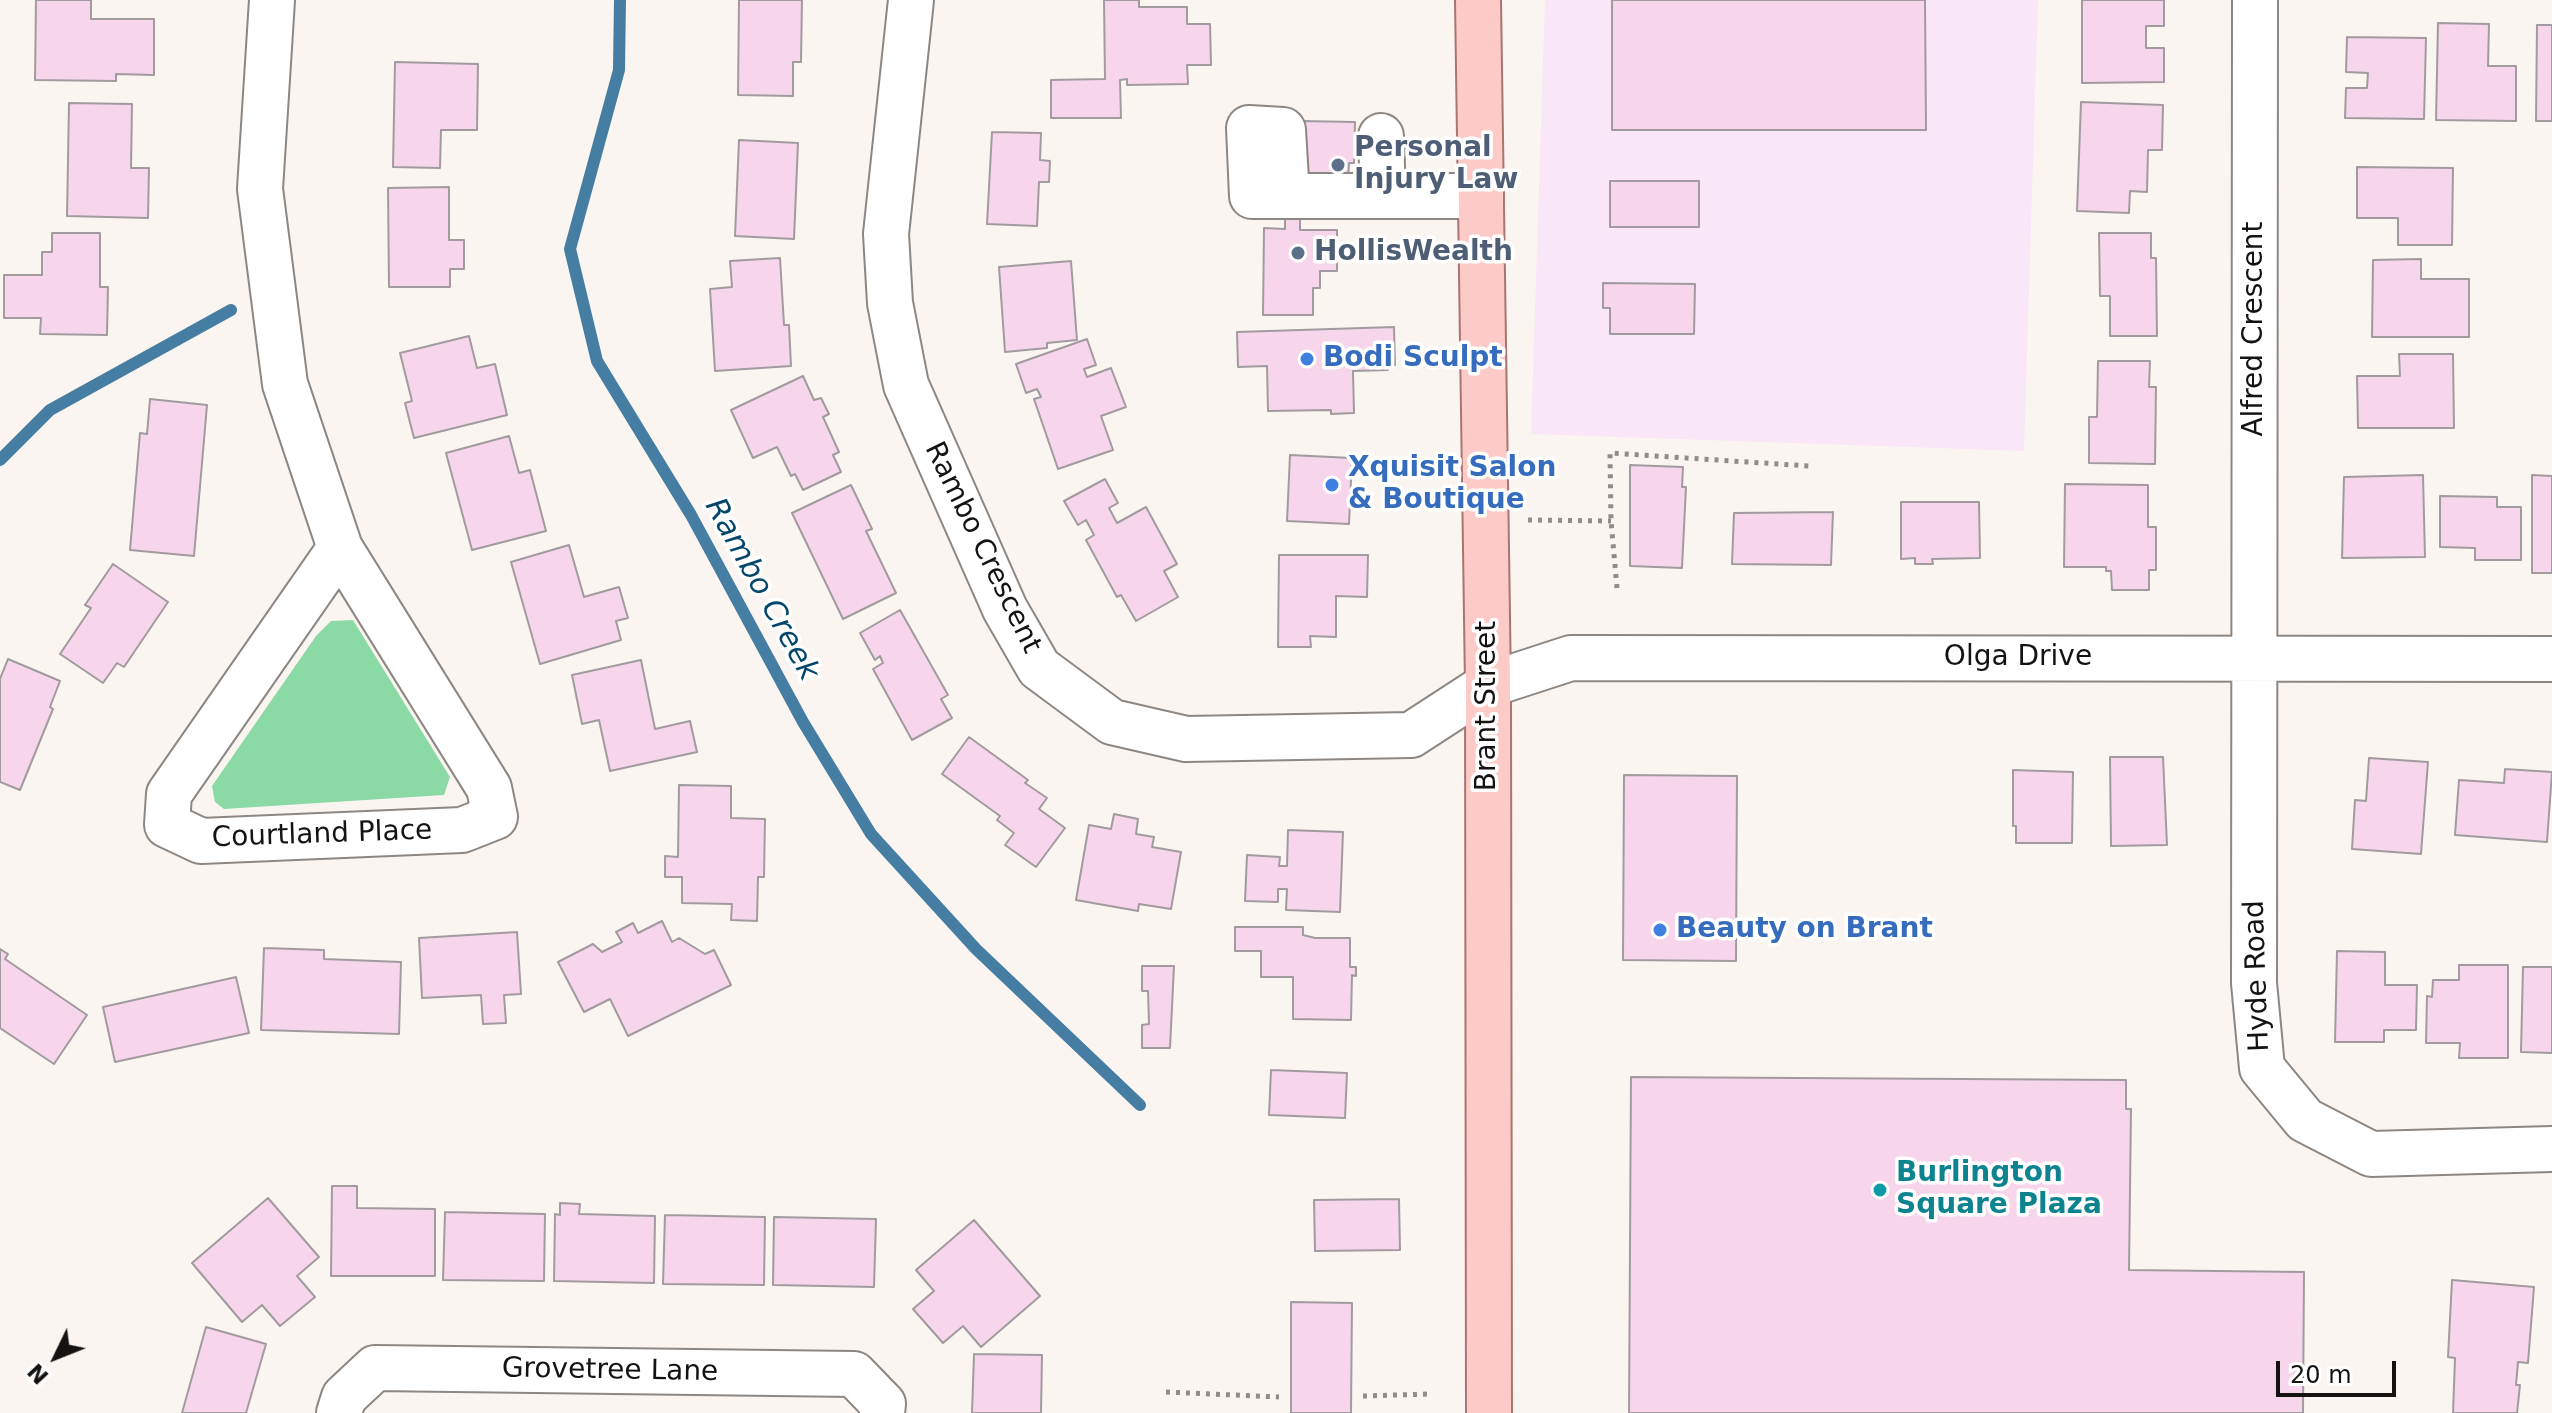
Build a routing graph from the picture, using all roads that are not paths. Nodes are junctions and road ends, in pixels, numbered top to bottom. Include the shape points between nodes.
1 (272, 0) edge
2 (911, 0) edge
3 (1478, 0) edge
4 (2255, 0) edge
5 (1381, 136) dead end
6 (1287, 196) dead end
7 (1383, 196) junction
8 (1481, 196) junction
9 (340, 548) junction
10 (2256, 657) junction
11 (2552, 659) edge
12 (1488, 685) junction
13 (2552, 1149) edge
14 (339, 1413) edge
15 (882, 1413) edge
16 (1489, 1413) edge

1 - 9 street, Courtland Place via 260,189 285,384
2 - 12 street, Rambo Crescent via 886,234 890,303 906,385 1005,609 1039,668 1112,722 1186,739 1411,735
3 - 8 main road, Brant Street
4 - 10 street, Alfred Crescent
5 - 7 street
6 - 7 street
7 - 8 street
8 - 12 main road, Brant Street
9 - 9 street, Courtland Place via 169,794 167,825 201,841 462,830 495,817 489,788
10 - 11 street, Olga Drive
10 - 12 street, Olga Drive via 1571,658
10 - 13 street, Hyde Road via 2254,983 2262,1068 2305,1120 2371,1154
12 - 16 main road, Brant Street
14 - 15 street, Grovetree Lane via 344,1397 375,1368 854,1374 883,1404

